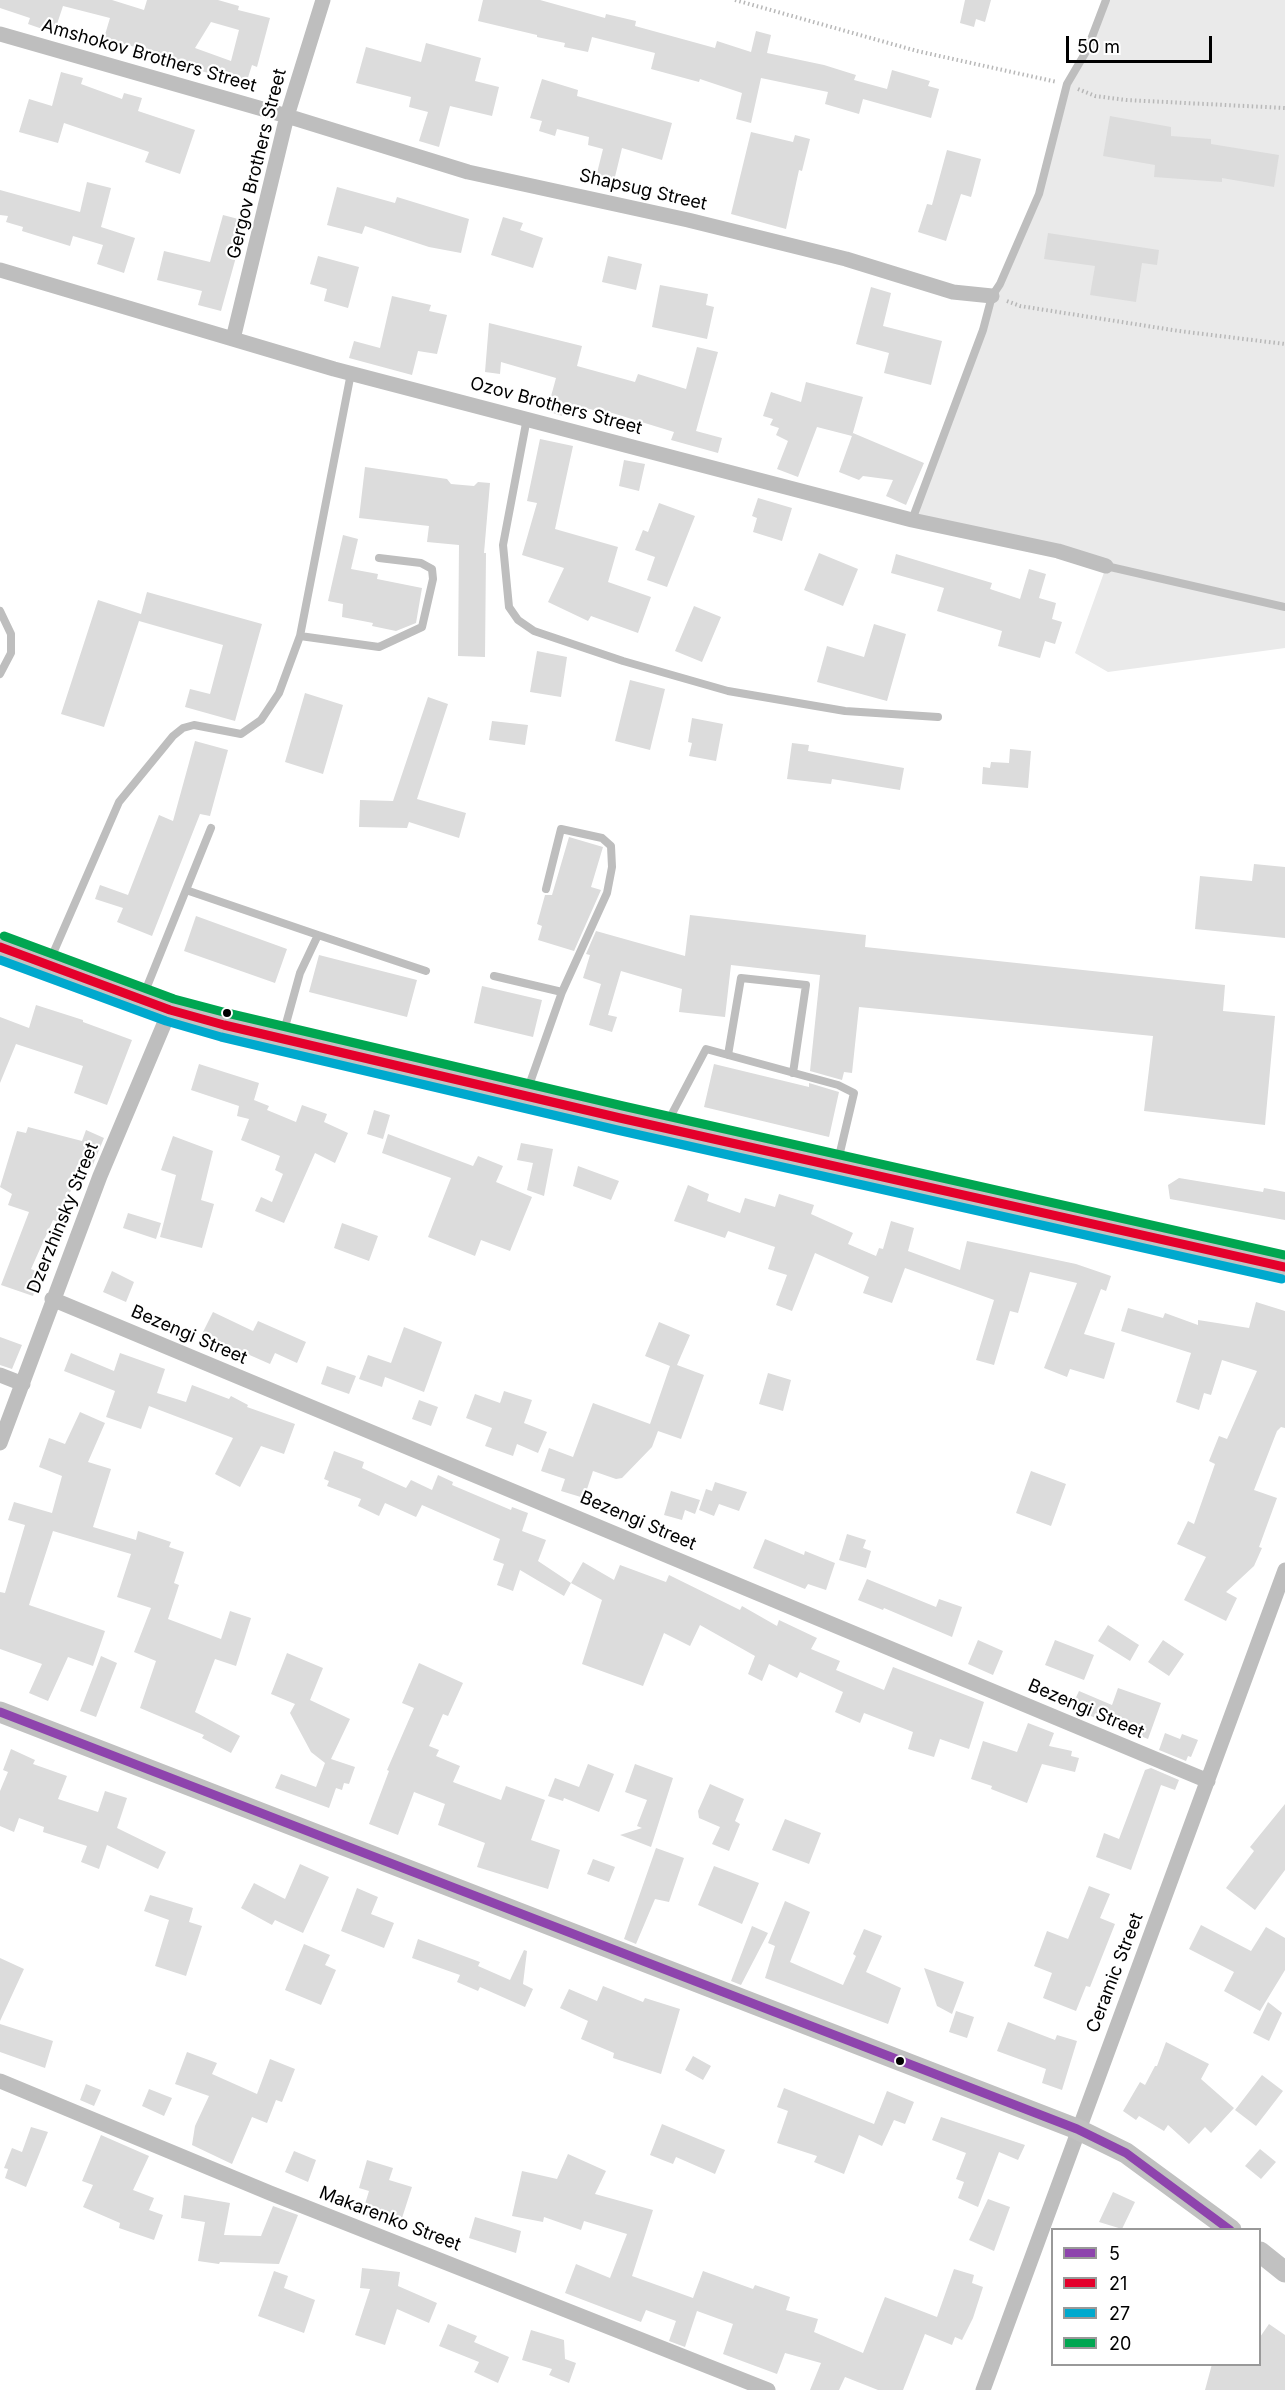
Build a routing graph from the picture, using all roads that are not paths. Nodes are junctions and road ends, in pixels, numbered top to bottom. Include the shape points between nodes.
1 (324, 0) edge
2 (1106, 0) edge
3 (0, 34) edge
4 (287, 116) junction
5 (0, 270) edge
6 (992, 296) junction
7 (232, 339) junction
8 (351, 374) junction
9 (527, 418) junction
10 (912, 520) junction
11 (379, 558) dead end
12 (1106, 566) joint
13 (1285, 607) edge
14 (0, 611) edge
15 (300, 636) junction
16 (0, 674) edge
17 (938, 717) dead end
18 (211, 828) dead end
19 (546, 889) dead end
20 (186, 891) junction
21 (318, 934) junction
22 (0, 947) edge
23 (48, 966) junction
24 (426, 971) dead end
25 (494, 976) dead end
26 (562, 992) junction
27 (141, 1000) junction
28 (170, 1010) junction
29 (282, 1039) junction
30 (728, 1055) junction
31 (793, 1073) junction
32 (526, 1096) junction
33 (664, 1128) junction
34 (837, 1167) junction
35 (1285, 1268) edge
36 (52, 1299) junction
37 (0, 1376) edge
38 (23, 1384) junction
39 (0, 1443) edge
40 (1285, 1570) edge
41 (0, 1712) edge
42 (1208, 1782) junction
43 (0, 2081) edge
44 (1077, 2129) junction
45 (1229, 2228) edge
46 (1261, 2253) edge
47 (1285, 2272) edge
48 (768, 2390) edge
49 (983, 2390) edge

1 - 4 street, Gergov Brothers Street
2 - 6 lane via 1087,50 1067,84 1039,194
3 - 4 street, Amshokov Brothers Street
4 - 6 street, Shapsug Street via 468,172 835,256 953,292
4 - 7 street, Gergov Brothers Street
5 - 7 street, Ozov Brothers Street
6 - 10 lane
7 - 8 street, Ozov Brothers Street
8 - 9 street, Ozov Brothers Street
8 - 15 lane
9 - 10 street, Ozov Brothers Street
9 - 17 lane via 503,545 509,607 518,620 534,631 728,691 845,711
10 - 12 street, Ozov Brothers Street via 1058,551
11 - 15 lane via 421,563 432,570 422,627 379,647
12 - 13 lane
14 - 16 lane via 11,634 11,653
15 - 23 lane via 279,693 253,728 241,734 194,725 183,728 119,802
18 - 20 lane
19 - 26 lane via 561,829 602,838 611,846 607,893
20 - 21 lane
20 - 27 lane
21 - 24 lane
21 - 29 lane via 300,973
22 - 23 street
23 - 27 street
25 - 26 lane
26 - 32 lane
27 - 28 street
28 - 29 street
28 - 36 street, Dzerzhinsky Street
29 - 32 street
30 - 31 lane
30 - 31 lane via 741,978 806,985
30 - 33 lane via 706,1048
31 - 34 lane via 854,1093
32 - 33 street
33 - 34 street
34 - 35 street
36 - 38 street, Dzerzhinsky Street
36 - 42 street, Bezengi Street
37 - 38 street
38 - 39 street, Dzerzhinsky Street
40 - 42 street, Ceramic Street
41 - 44 street
42 - 44 street, Ceramic Street
43 - 48 street, Makarenko Street via 270,2193
44 - 45 street via 1126,2153
44 - 49 street, Ceramic Street
46 - 47 street

